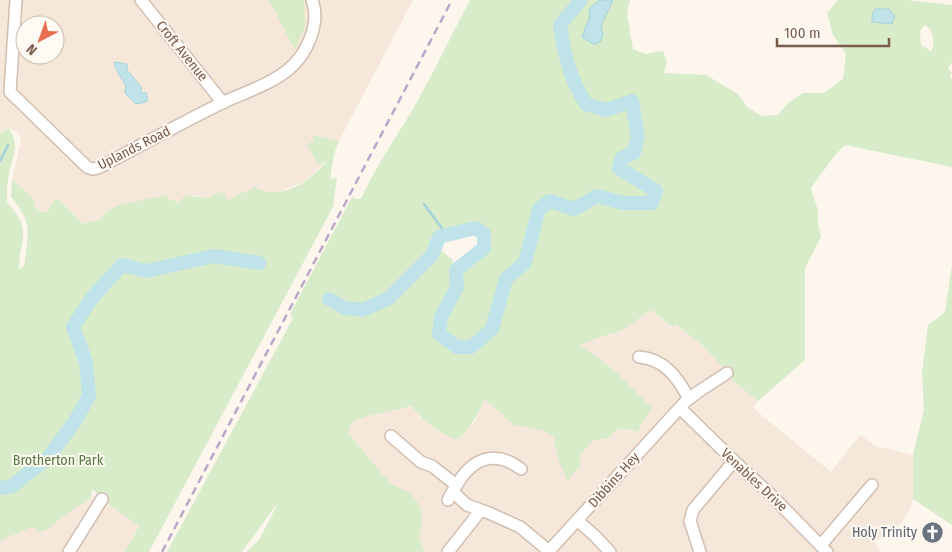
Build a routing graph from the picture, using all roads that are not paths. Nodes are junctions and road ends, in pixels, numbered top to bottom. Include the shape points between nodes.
1 (16, 0) edge
2 (141, 0) edge
3 (312, 0) edge
4 (5, 93) edge
5 (223, 103) junction
6 (645, 355) dead end
7 (728, 373) dead end
8 (689, 399) junction
9 (680, 408) junction
10 (391, 436) dead end
11 (734, 462) junction
12 (514, 468) dead end
13 (872, 486) dead end
14 (452, 492) junction
15 (102, 499) dead end
16 (481, 510) junction
17 (577, 520) junction
18 (824, 548) edge
19 (69, 552) edge
20 (448, 552) edge
21 (548, 552) edge
22 (610, 552) edge
23 (700, 552) edge

1 - 4 street
2 - 5 street, Croft Avenue
3 - 5 street via 314,22 311,38 290,69
4 - 5 street, Uplands Road via 92,169
6 - 8 street via 669,369
7 - 8 street, Dibbins Hey
8 - 9 street, Dibbins Hey
9 - 11 street, Venables Drive
9 - 17 street, Dibbins Hey
10 - 14 street via 398,451 432,466
11 - 18 street, Venables Drive
11 - 23 street via 693,510 690,521
12 - 14 street via 492,457 482,460
13 - 18 street
14 - 16 street via 467,505
15 - 19 street
16 - 20 street
16 - 21 street via 520,527
17 - 21 street, Dibbins Hey
17 - 22 street

